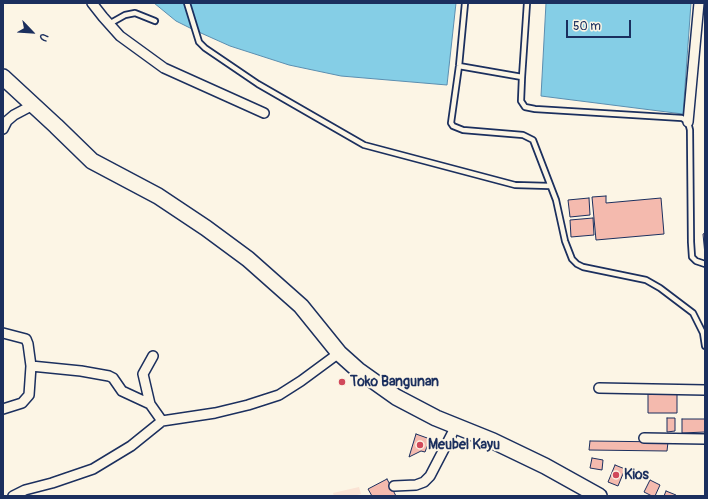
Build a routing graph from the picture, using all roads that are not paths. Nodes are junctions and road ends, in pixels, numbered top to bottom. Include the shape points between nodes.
1 (92, 3) edge
2 (186, 3) edge
3 (465, 3) edge
4 (527, 3) edge
5 (699, 3) edge
6 (155, 21) dead end
7 (109, 24) junction
8 (459, 66) junction
9 (3, 77) edge
10 (522, 77) junction
11 (33, 105) junction
12 (264, 113) dead end
13 (688, 122) junction
14 (3, 129) edge
15 (550, 186) junction
16 (705, 264) edge
17 (3, 333) edge
18 (704, 333) edge
19 (705, 346) edge
20 (339, 353) junction
21 (153, 356) dead end
22 (31, 366) junction
23 (599, 388) dead end
24 (705, 390) edge
25 (150, 404) junction
26 (3, 409) edge
27 (162, 421) junction
28 (456, 426) junction
29 (644, 438) dead end
30 (705, 439) edge
31 (394, 486) dead end
32 (13, 496) edge
33 (600, 496) edge

1 - 7 street
2 - 15 lane via 199,42 205,48 258,84 364,145 515,185
3 - 8 lane
4 - 10 lane
5 - 13 street
6 - 7 lane via 136,13 125,15
7 - 12 street via 120,36 166,70
8 - 10 lane
8 - 15 lane via 451,123 453,126 463,130 523,135 533,140
9 - 11 highway
10 - 13 lane via 521,101 525,107 682,118
11 - 14 street via 14,115
11 - 20 highway via 92,161 158,196 248,259 301,306
13 - 16 lane via 692,257 696,262
15 - 18 lane via 556,200 565,241 572,259 577,264 646,280 693,313
17 - 22 street via 26,338
18 - 19 lane
20 - 27 street via 279,395 228,410
20 - 28 highway via 396,397
21 - 25 street via 143,374
22 - 25 street via 109,376 122,391
22 - 26 street via 30,395 22,403
23 - 24 street
25 - 27 street
27 - 32 street via 131,446 93,469
28 - 31 street via 430,476 424,482 416,486
28 - 33 highway via 545,466
29 - 30 street

